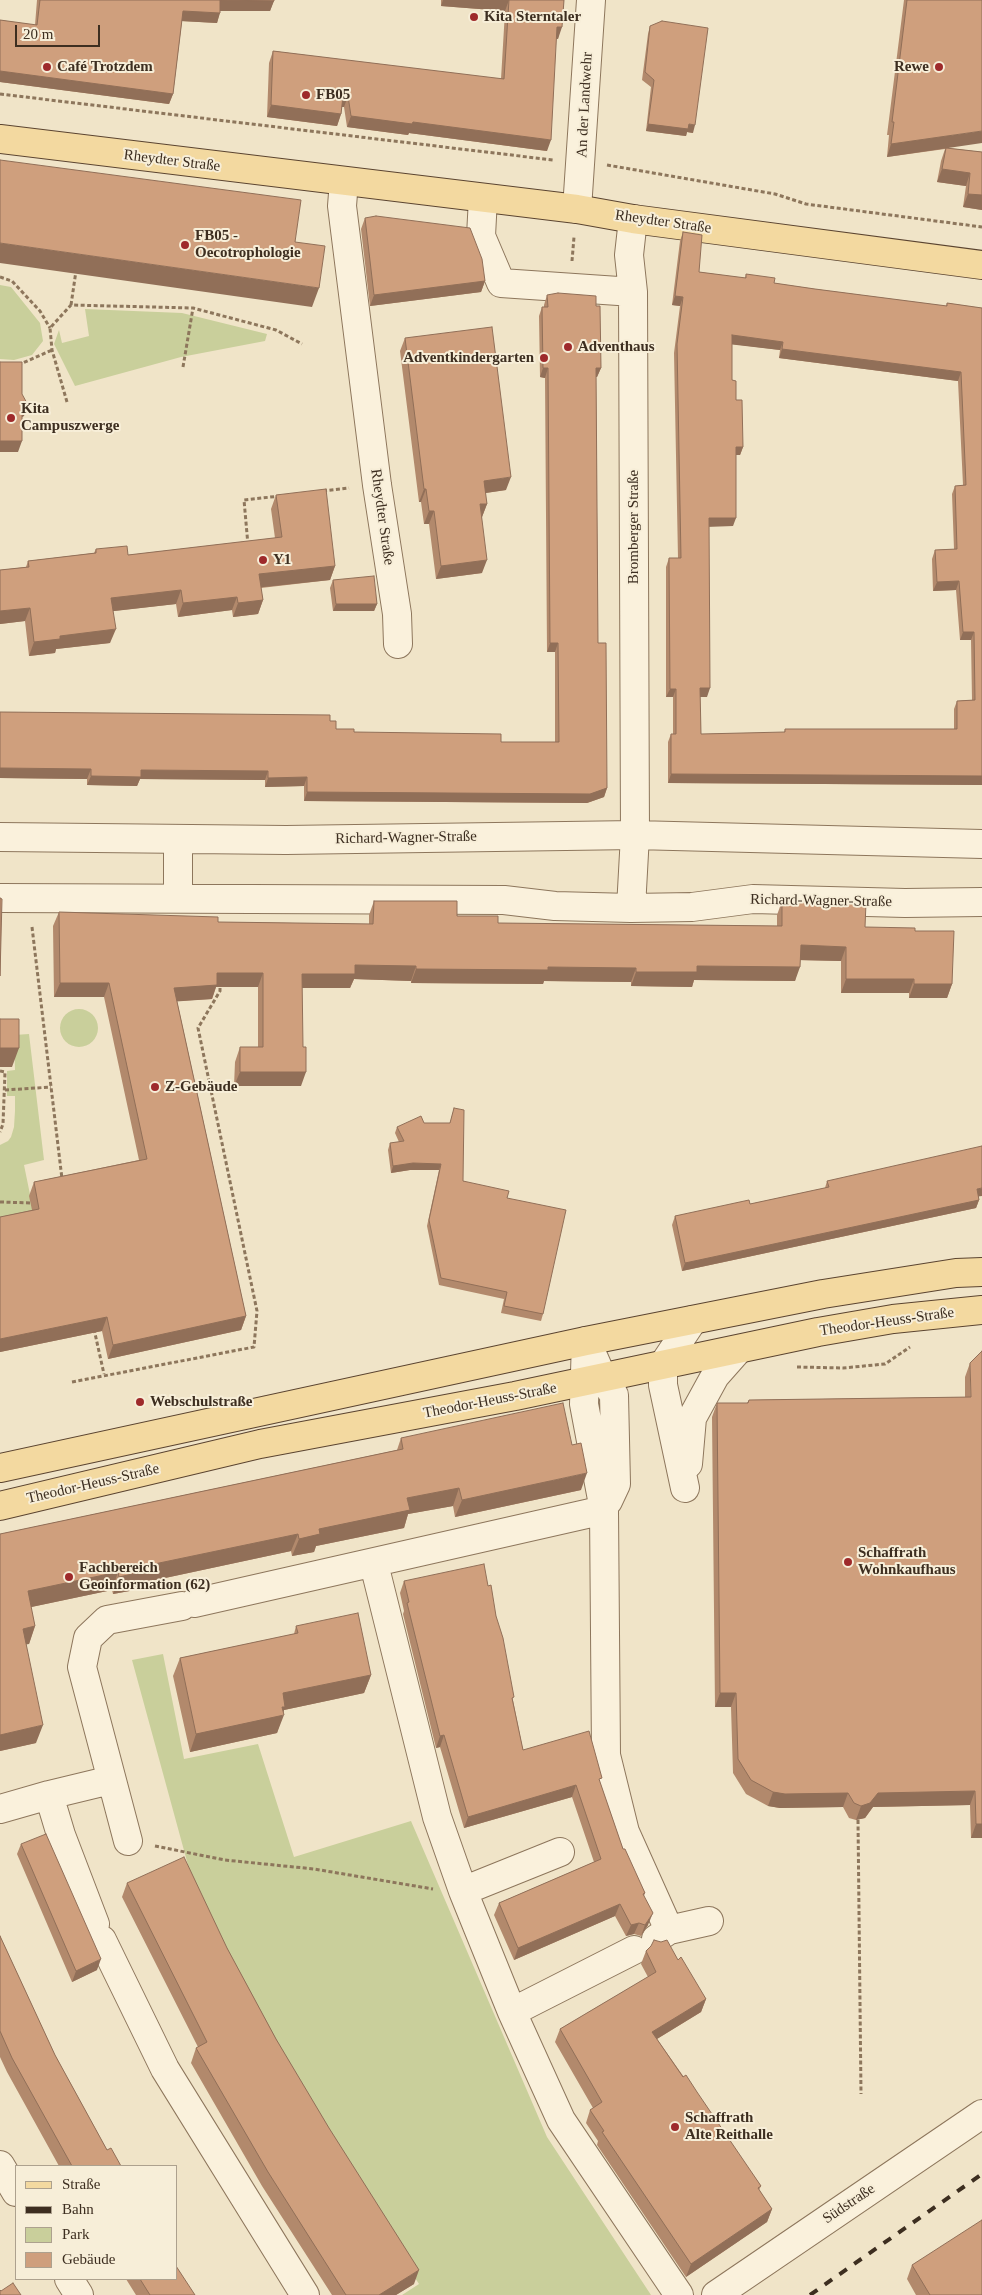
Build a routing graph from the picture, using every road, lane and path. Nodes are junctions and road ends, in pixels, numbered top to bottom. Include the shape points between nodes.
1 (591, 0) edge
2 (0, 94) edge
3 (0, 139) edge
4 (581, 163) junction
5 (344, 181) junction
6 (483, 198) junction
7 (577, 209) junction
8 (633, 219) junction
9 (982, 227) edge
10 (982, 265) edge
11 (76, 270) edge
12 (0, 277) edge
13 (569, 287) junction
14 (634, 292) junction
15 (71, 305) junction
16 (193, 308) junction
17 (50, 328) junction
18 (302, 344) dead end
19 (52, 350) junction
20 (11, 366) edge
21 (183, 367) dead end
22 (67, 402) dead end
23 (377, 485) junction
24 (320, 492) edge
25 (282, 496) edge
26 (249, 554) edge
27 (398, 644) dead end
28 (634, 835) junction
29 (0, 837) edge
30 (178, 839) junction
31 (982, 844) edge
32 (0, 898) edge
33 (29, 898) junction
34 (178, 898) junction
35 (982, 902) edge
36 (631, 908) junction
37 (220, 981) edge
38 (0, 1071) edge
39 (51, 1087) junction
40 (5, 1090) junction
41 (0, 1132) edge
42 (63, 1188) edge
43 (0, 1202) edge
44 (38, 1202) edge
45 (982, 1272) edge
46 (982, 1310) edge
47 (692, 1320) junction
48 (92, 1321) edge
49 (586, 1341) junction
50 (738, 1350) junction
51 (663, 1366) junction
52 (104, 1374) junction
53 (594, 1380) junction
54 (72, 1382) dead end
55 (0, 1468) edge
56 (0, 1506) edge
57 (604, 1510) junction
58 (374, 1564) junction
59 (111, 1780) junction
60 (49, 1795) junction
61 (0, 1809) edge
62 (858, 1820) edge
63 (128, 1841) joint
64 (560, 1852) dead end
65 (463, 1891) junction
66 (709, 1920) dead end
67 (653, 1940) junction
68 (512, 2012) junction
69 (860, 2094) dead end
70 (982, 2114) edge
71 (0, 2165) edge
72 (15, 2190) edge
73 (70, 2280) edge
74 (79, 2295) edge
75 (305, 2295) edge
76 (679, 2295) edge
77 (716, 2295) edge

1 - 4 street, An der Landwehr
2 - 4 path
3 - 5 main road, Rheydter Straße
4 - 7 street, An der Landwehr
4 - 9 path via 624,167 775,194 806,204
5 - 6 main road, Rheydter Straße
5 - 23 street, Rheydter Straße via 342,206
6 - 7 main road, Rheydter Straße
6 - 13 street via 481,236 501,283
7 - 8 main road, Rheydter Straße
7 - 13 path
8 - 10 main road, Rheydter Straße
8 - 14 street, Bromberger Straße via 629,255
11 - 15 path
12 - 17 path via 12,281 40,311
13 - 14 street
14 - 28 street, Bromberger Straße
15 - 16 path
15 - 17 path
16 - 18 path via 276,330
16 - 21 path
17 - 19 path
19 - 20 path
19 - 22 path
23 - 24 path
23 - 27 street, Rheydter Straße via 397,614
25 - 26 path via 244,500
28 - 30 street, Richard-Wagner-Straße
28 - 31 street, Richard-Wagner-Straße
28 - 36 street
29 - 30 street, Richard-Wagner-Straße
30 - 34 street
32 - 33 street, Richard-Wagner-Straße
33 - 34 street, Richard-Wagner-Straße
33 - 39 path
34 - 36 street, Richard-Wagner-Straße via 504,900 555,906
35 - 36 street, Richard-Wagner-Straße via 753,899 692,907
37 - 52 path via 220,991 198,1028 257,1311 254,1347
38 - 40 path via 5,1072
39 - 40 path
39 - 42 path
40 - 41 path
43 - 44 path
45 - 47 main road via 956,1272 823,1294
46 - 50 main road, Theodor-Heuss-Straße via 884,1320
47 - 49 main road
47 - 51 street
48 - 52 path
49 - 53 street
49 - 55 main road
50 - 51 main road, Theodor-Heuss-Straße
50 - 51 street via 715,1376 692,1418 685,1488 663,1385
51 - 53 main road, Theodor-Heuss-Straße
52 - 54 path
53 - 56 main road, Theodor-Heuss-Straße via 260,1444
53 - 57 street via 584,1404
57 - 58 street
57 - 67 street via 606,1755
58 - 59 street via 107,1620 88,1638 82,1667
58 - 65 street via 437,1817
59 - 60 street
59 - 63 street
60 - 61 street
60 - 75 street via 98,1932 165,2069
62 - 69 path
63 - 65 path via 225,1860 314,1869 432,1889
64 - 65 street
65 - 68 street
66 - 67 street
67 - 68 street
68 - 76 street via 561,2120
70 - 77 street, Südstraße
71 - 72 street
73 - 74 street

